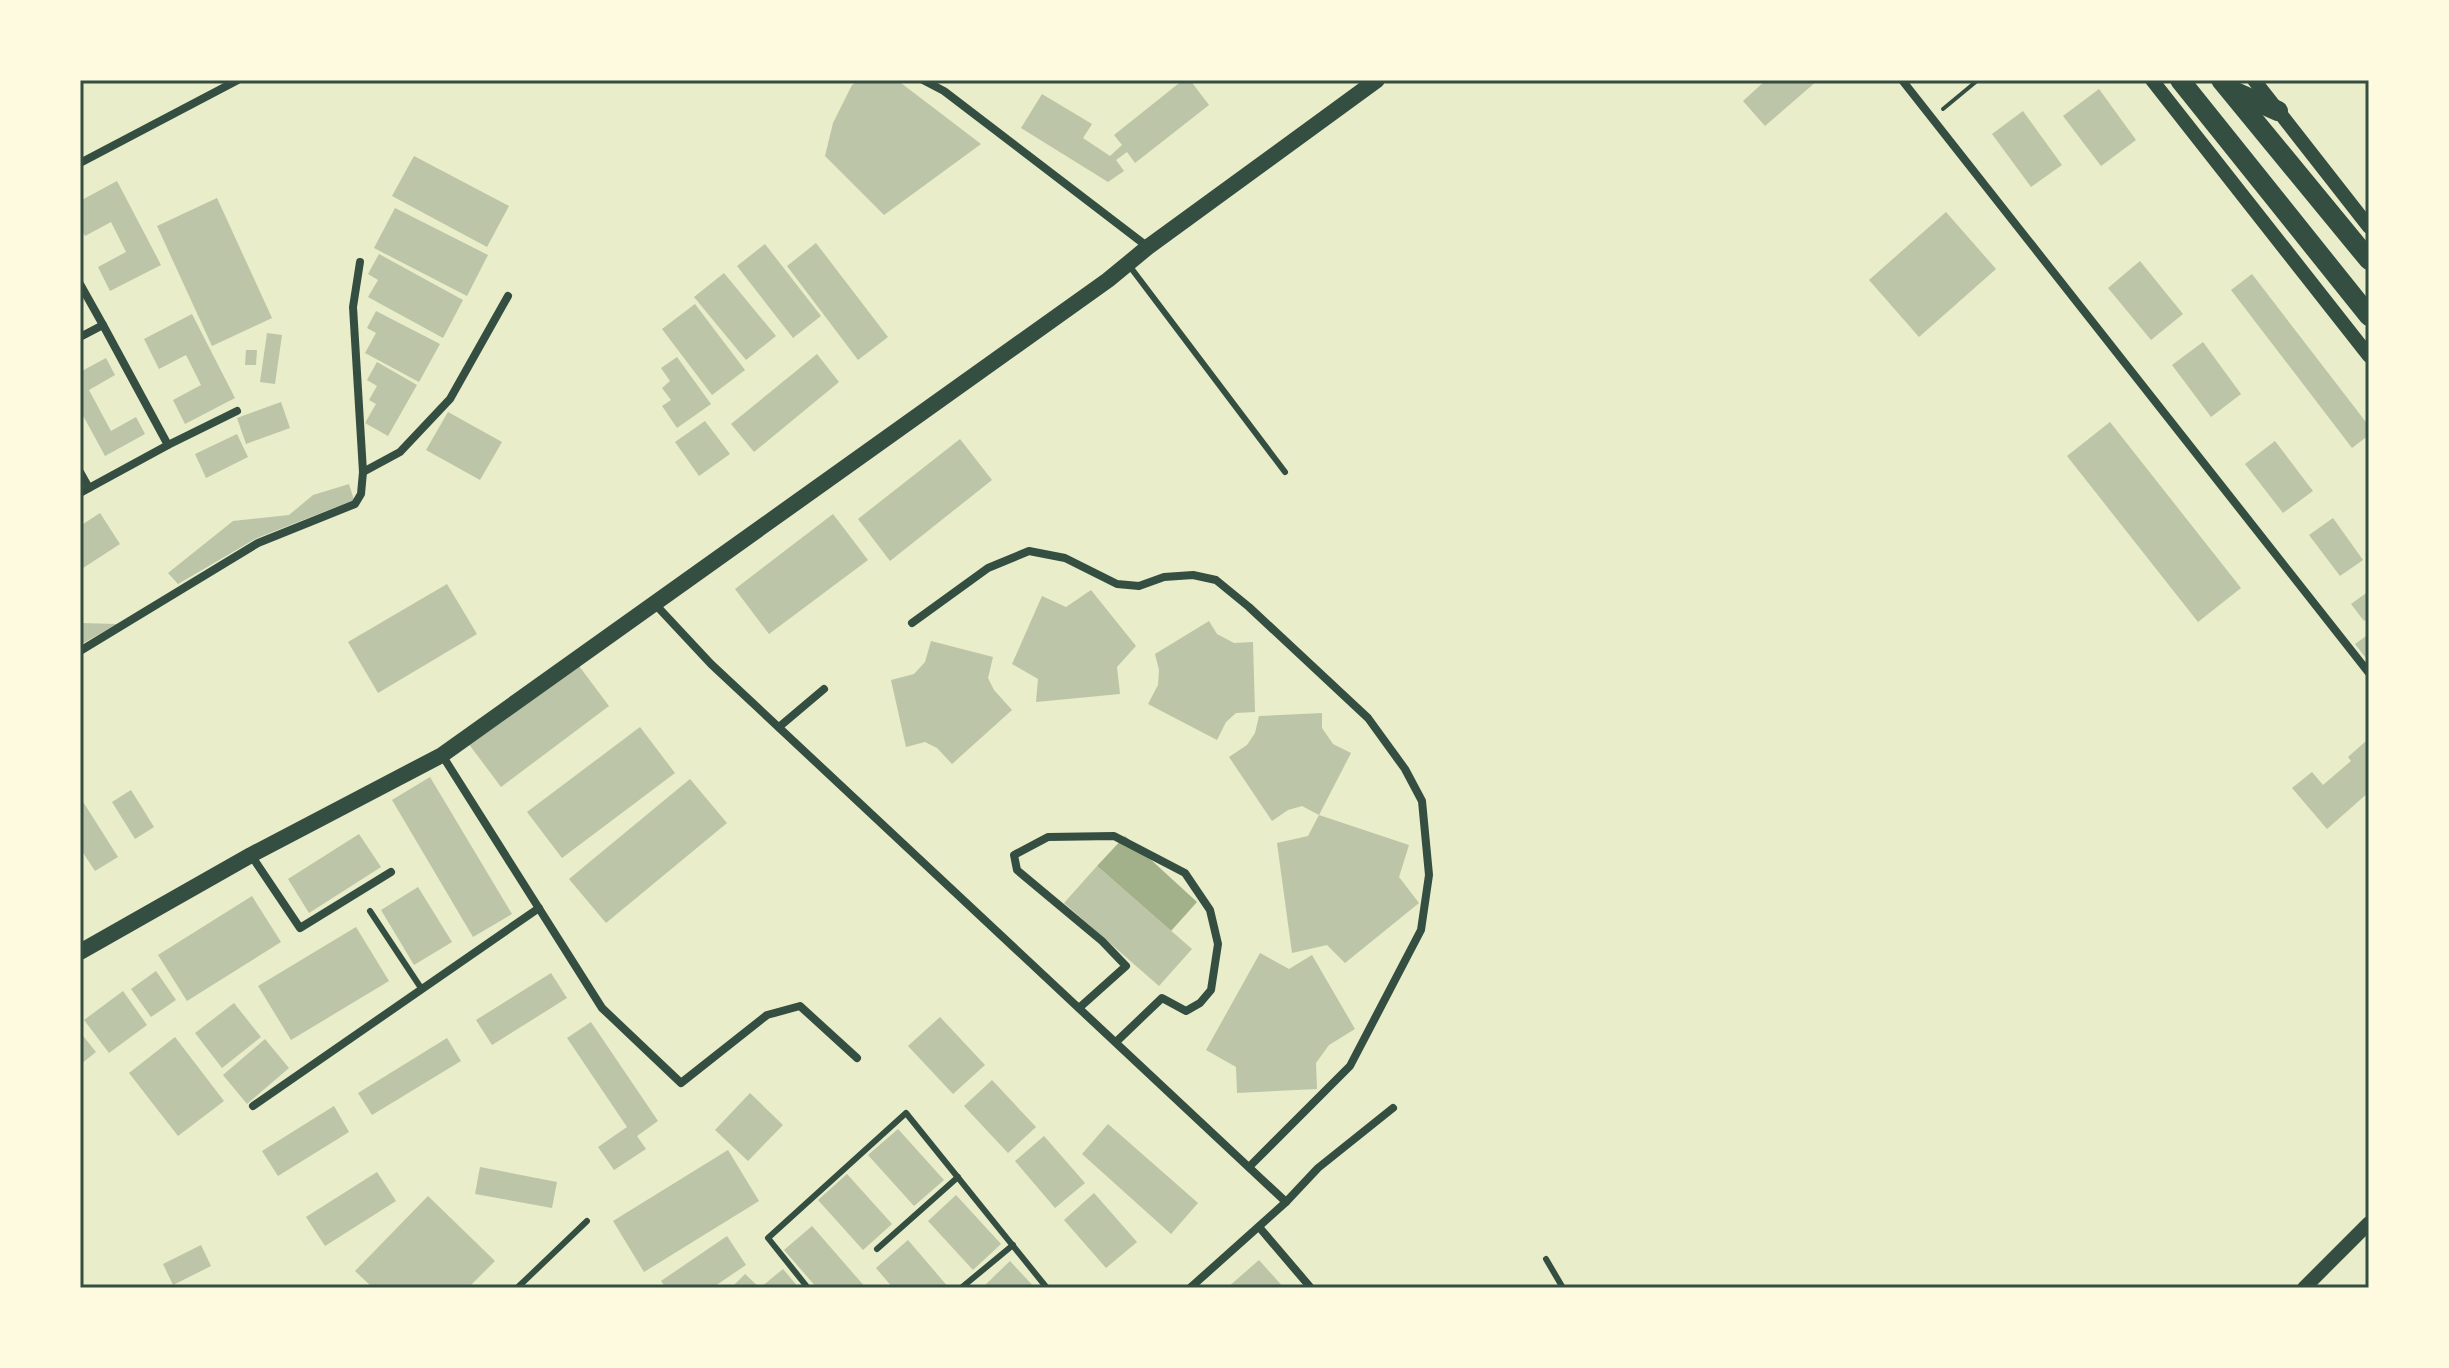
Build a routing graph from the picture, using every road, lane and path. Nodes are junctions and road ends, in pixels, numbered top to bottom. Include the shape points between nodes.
1 (238, 80) edge
2 (923, 80) edge
3 (1377, 80) edge
4 (1902, 80) edge
5 (1978, 80) edge
6 (2152, 80) edge
7 (2180, 80) edge
8 (2254, 80) edge
9 (2225, 85) edge
10 (2278, 111) junction
11 (1933, 118) junction
12 (80, 163) edge
13 (2369, 227) edge
14 (1148, 247) junction
15 (2369, 260) edge
16 (360, 262) dead end
17 (1128, 263) junction
18 (80, 284) edge
19 (508, 296) dead end
20 (2369, 316) edge
21 (103, 325) junction
22 (80, 337) edge
23 (2369, 356) edge
24 (237, 411) dead end
25 (168, 445) junction
26 (80, 472) edge
27 (363, 472) junction
28 (1285, 472) dead end
29 (89, 488) junction
30 (80, 493) edge
31 (654, 603) junction
32 (912, 623) dead end
33 (80, 651) edge
34 (2369, 673) edge
35 (824, 689) dead end
36 (779, 727) junction
37 (442, 755) junction
38 (251, 855) junction
39 (391, 872) dead end
40 (539, 908) junction
41 (370, 911) dead end
42 (80, 952) edge
43 (421, 988) junction
44 (1079, 1008) junction
45 (1116, 1042) junction
46 (857, 1058) dead end
47 (253, 1106) dead end
48 (1393, 1108) dead end
49 (1249, 1167) junction
50 (958, 1177) junction
51 (1286, 1202) junction
52 (587, 1221) dead end
53 (2369, 1223) edge
54 (1259, 1227) junction
55 (1013, 1245) junction
56 (877, 1249) dead end
57 (1546, 1259) dead end
58 (517, 1288) edge
59 (808, 1288) edge
60 (961, 1288) edge
61 (1047, 1288) edge
62 (1190, 1288) edge
63 (1311, 1288) edge
64 (1563, 1288) edge
65 (2304, 1288) edge

1 - 12 street
2 - 14 street
3 - 14 main road
4 - 11 street
5 - 11 path
6 - 23 street
7 - 20 main road
8 - 10 street
9 - 10 main road
9 - 15 main road
10 - 13 street
11 - 34 street
14 - 17 main road
16 - 27 street via 353,307
17 - 28 lane
17 - 31 main road
18 - 21 street
19 - 27 street via 450,399 400,452
21 - 22 street
21 - 25 street
24 - 25 street
25 - 29 street
26 - 29 street
27 - 33 street via 355,504 258,543
29 - 30 street
31 - 36 street
31 - 37 main road
32 - 49 street via 988,568 1029,551 1065,558 1117,584 1139,586 1193,575 1216,580 1368,718 1405,769 1422,801 1429,875 1421,930 1350,1066
35 - 36 street
36 - 44 street
37 - 38 main road
37 - 40 street
38 - 39 street via 300,928
38 - 42 main road
40 - 43 street
40 - 46 street via 602,1008 681,1083 767,1015 800,1006
41 - 43 lane
43 - 47 street
44 - 45 street
44 - 45 street via 1126,966 1017,870 1014,855 1048,837 1114,836 1185,873 1210,910 1218,944 1211,990 1200,1003 1186,1011 1162,998
45 - 49 street
48 - 51 street via 1318,1168
49 - 51 street
50 - 55 lane
50 - 56 lane
50 - 59 lane via 906,1113 768,1238
51 - 54 street
52 - 58 lane
53 - 65 street
54 - 62 street
54 - 63 street
55 - 60 lane
55 - 61 lane
57 - 64 lane

